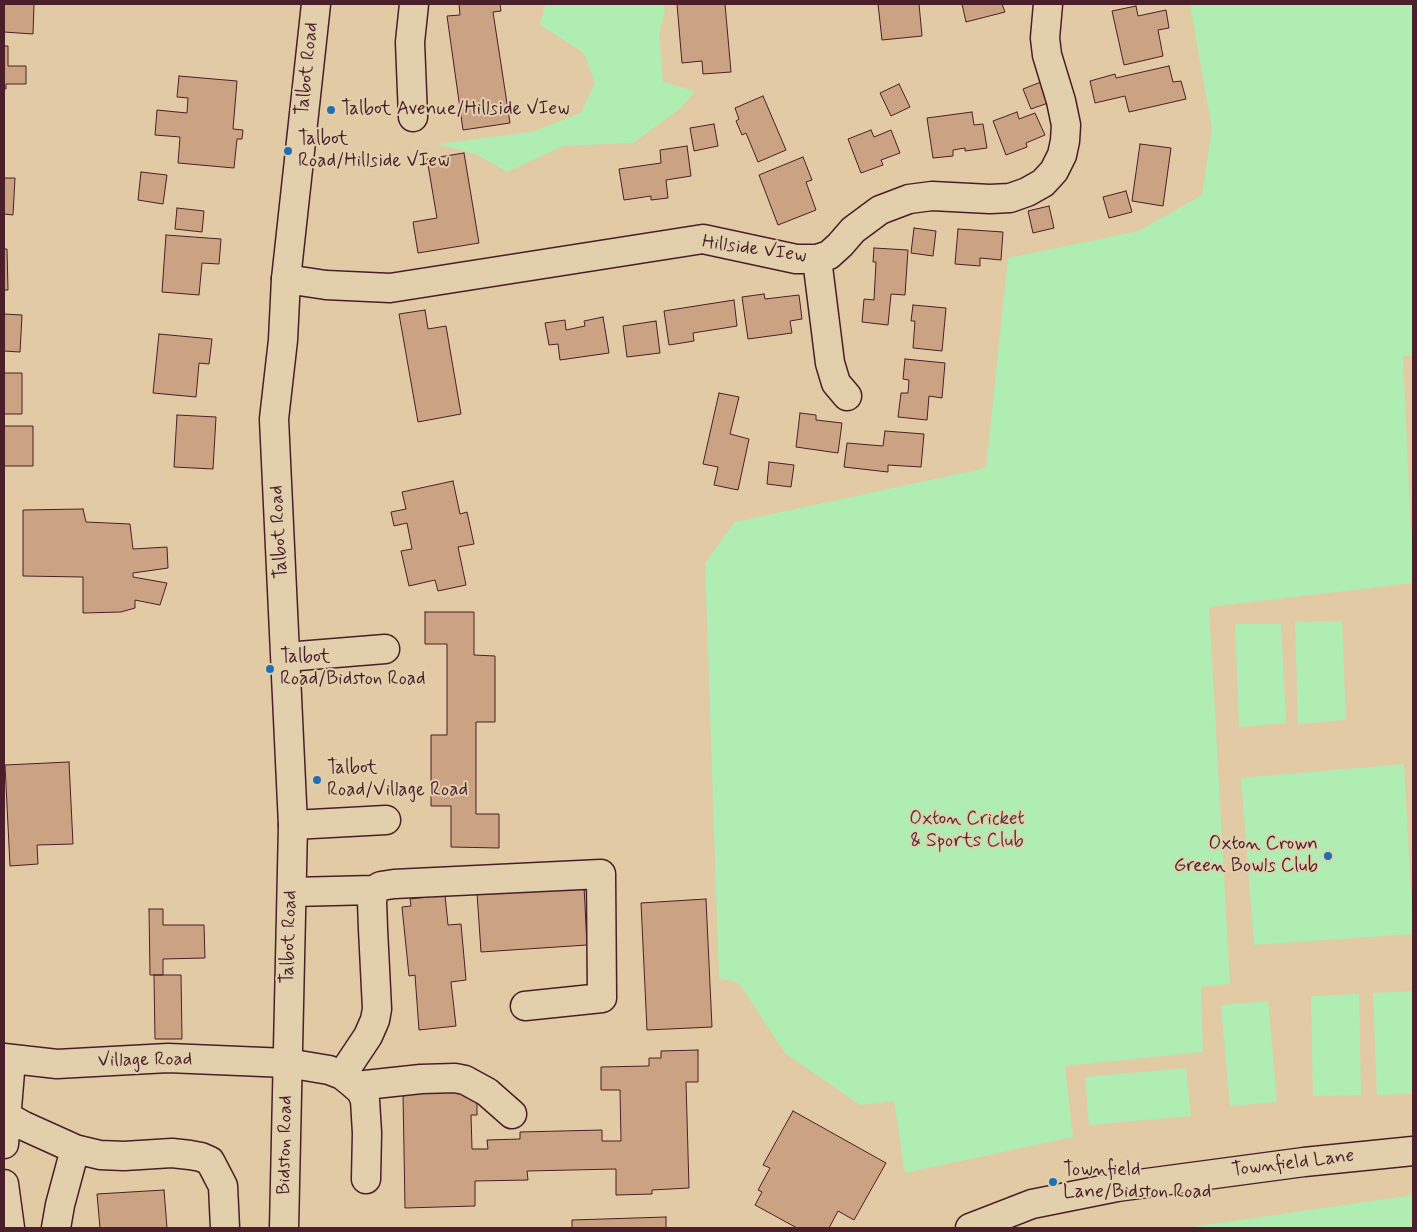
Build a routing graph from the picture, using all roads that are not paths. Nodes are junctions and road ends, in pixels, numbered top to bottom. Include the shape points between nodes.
1 (316, 4) edge
2 (414, 4) edge
3 (1048, 4) edge
4 (412, 117) dead end
5 (817, 259) junction
6 (286, 279) junction
7 (847, 396) dead end
8 (385, 649) dead end
9 (286, 657) junction
10 (386, 820) dead end
11 (293, 825) junction
12 (374, 890) junction
13 (292, 892) junction
14 (525, 1006) dead end
15 (7, 1059) edge
16 (287, 1063) junction
17 (349, 1081) junction
18 (512, 1114) dead end
19 (6, 1116) junction
20 (4, 1144) edge
21 (75, 1149) junction
22 (1413, 1151) edge
23 (366, 1179) dead end
24 (4, 1184) edge
25 (10, 1228) edge
26 (56, 1228) edge
27 (225, 1228) edge
28 (284, 1228) edge
29 (970, 1228) edge

1 - 6 street, Talbot Road
2 - 4 street via 410,42
3 - 5 street, Hillside VIew via 1047,56 1066,125 1062,155 1054,171 1043,183 1010,198 932,196 894,203 853,230 829,254
5 - 6 street, Hillside VIew via 796,258 704,239 390,288 326,285
5 - 7 street, Hillside VIew via 830,363 836,383
6 - 9 street, Talbot Road via 274,419
8 - 9 street
9 - 11 street, Talbot Road
10 - 11 street
11 - 13 street, Talbot Road
12 - 13 street
12 - 14 street via 394,884 601,874 602,998
12 - 17 street via 377,1009
13 - 16 street, Talbot Road
15 - 16 street, Village Road via 57,1064 168,1058
15 - 19 street
16 - 17 street, Village Road via 317,1067
16 - 28 street, Bidston Road
17 - 18 street via 465,1080 488,1092
17 - 23 street via 361,1091 365,1100
19 - 20 street
19 - 21 street
21 - 26 street
21 - 27 street via 124,1156 172,1153 210,1161 223,1186
22 - 29 street, Townfield Lane via 1117,1187 1032,1204
24 - 25 street

